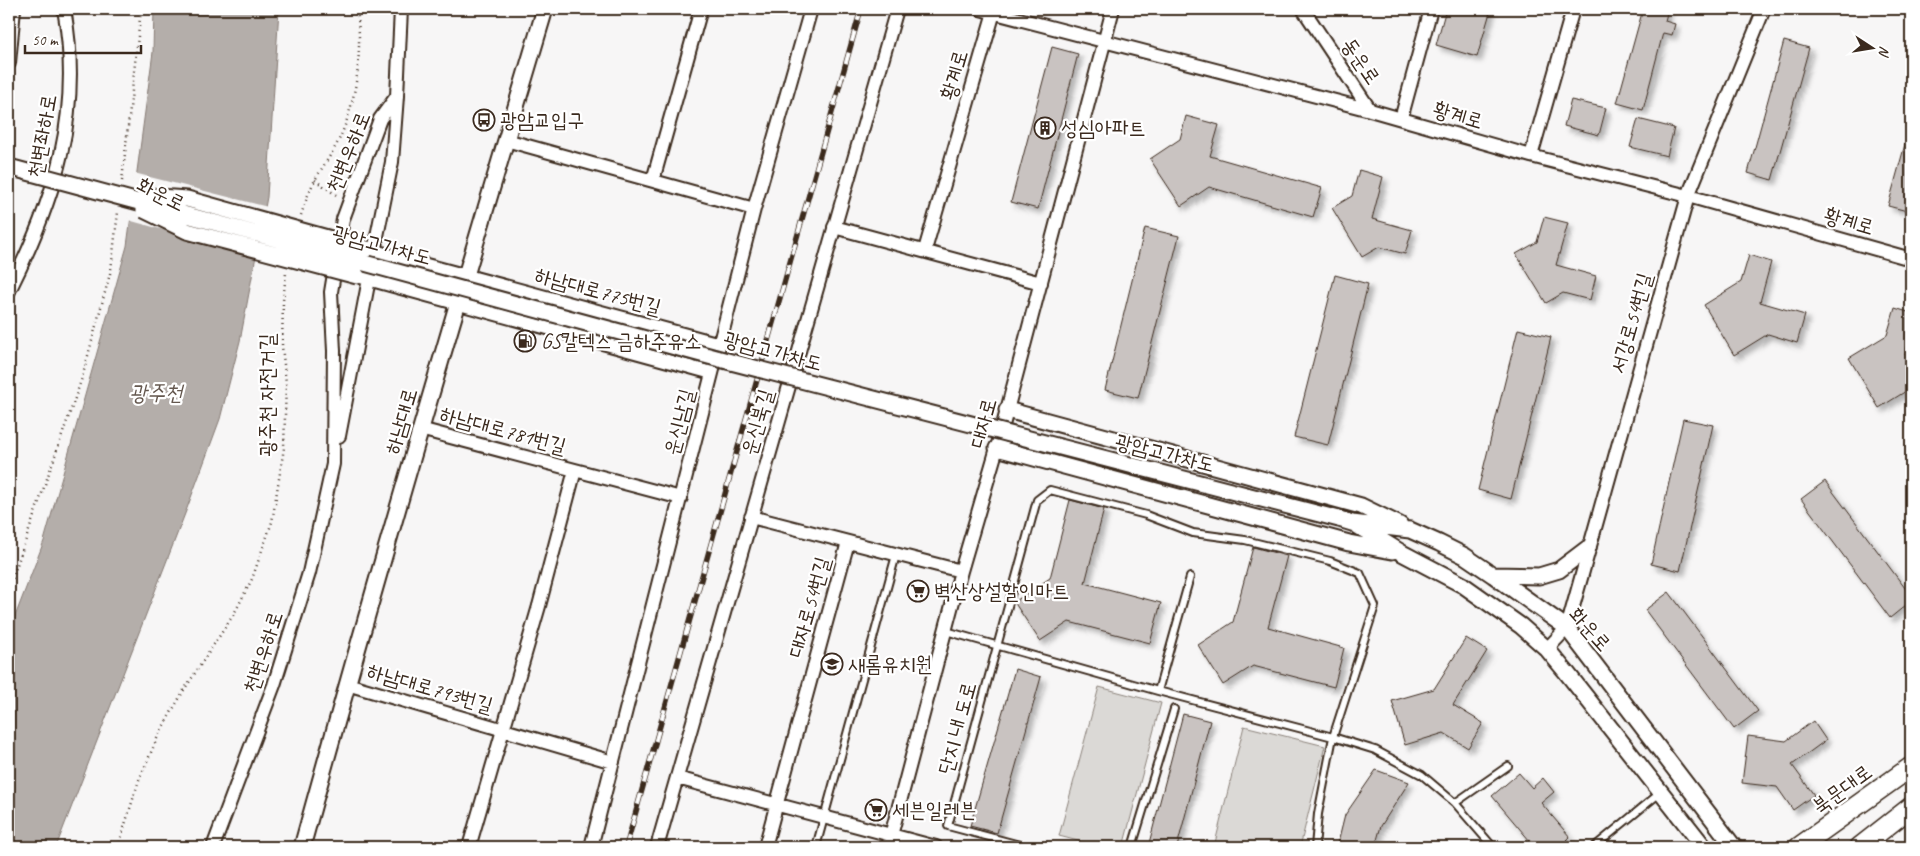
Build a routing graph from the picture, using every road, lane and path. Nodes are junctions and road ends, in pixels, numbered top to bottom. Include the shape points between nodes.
1 (14, 9) edge
2 (64, 9) edge
3 (141, 9) edge
4 (357, 9) edge
5 (401, 9) edge
6 (545, 9) edge
7 (701, 9) edge
8 (810, 9) edge
9 (897, 9) edge
10 (980, 9) edge
11 (1113, 9) edge
12 (1303, 9) edge
13 (1432, 9) edge
14 (1573, 9) edge
15 (1764, 9) edge
16 (994, 12) junction
17 (1105, 42) junction
18 (9, 63) edge
19 (398, 96) junction
20 (1370, 110) junction
21 (1401, 119) junction
22 (506, 140) junction
23 (1531, 156) junction
24 (9, 167) edge
25 (315, 180) junction
26 (652, 180) junction
27 (117, 195) junction
28 (1688, 196) junction
29 (349, 204) junction
30 (754, 209) junction
31 (298, 221) dead end
32 (834, 227) junction
33 (370, 250) junction
34 (925, 250) junction
35 (1911, 259) edge
36 (286, 272) dead end
37 (466, 276) junction
38 (363, 277) junction
39 (1041, 283) junction
40 (9, 291) edge
41 (458, 303) junction
42 (720, 344) junction
43 (712, 373) junction
44 (1007, 410) junction
45 (420, 429) junction
46 (997, 448) junction
47 (333, 464) junction
48 (575, 470) junction
49 (681, 498) junction
50 (751, 517) junction
51 (1346, 521) junction
52 (1410, 530) junction
53 (848, 542) junction
54 (1588, 548) junction
55 (1402, 553) junction
56 (896, 555) junction
57 (961, 571) junction
58 (1493, 575) junction
59 (1190, 577) dead end
60 (9, 588) edge
61 (539, 606) joint
62 (1567, 628) junction
63 (946, 631) junction
64 (996, 645) junction
65 (1547, 650) junction
66 (347, 684) junction
67 (1158, 692) junction
68 (1174, 709) dead end
69 (503, 730) junction
70 (1333, 737) junction
71 (613, 762) junction
72 (1508, 766) dead end
73 (1911, 767) edge
74 (677, 778) junction
75 (1660, 793) junction
76 (1455, 803) junction
77 (777, 806) junction
78 (1911, 808) edge
79 (824, 817) junction
80 (1888, 825) junction
81 (892, 834) junction
82 (118, 847) edge
83 (213, 847) edge
84 (302, 847) edge
85 (469, 847) edge
86 (591, 847) edge
87 (657, 847) edge
88 (765, 847) edge
89 (816, 847) edge
90 (888, 847) edge
91 (936, 847) edge
92 (1027, 847) edge
93 (1132, 847) edge
94 (1315, 847) edge
95 (1494, 847) edge
96 (1594, 847) edge
97 (1704, 847) edge
98 (1734, 847) edge
99 (1800, 847) edge
100 (1860, 847) edge
101 (1877, 847) edge

1 - 18 street
2 - 40 street, 천변좌하로 via 71,72 65,136 52,194
3 - 27 path
4 - 25 path via 358,72 342,133
5 - 19 street, 천변우하로
6 - 22 street, 하남대로
7 - 26 street
8 - 30 street, 운신남길
9 - 32 street, 운신북길
10 - 16 street, 황계로
11 - 17 street, 대자로
12 - 20 street, 동운로
13 - 21 street
14 - 23 street
15 - 28 street, 서강로54번길
16 - 17 street, 황계로
16 - 34 street, 황계로
17 - 20 street, 황계로
17 - 39 street, 대자로
19 - 29 street, 천변우하로 via 380,119
19 - 33 street, 천변우하로 via 392,162
20 - 21 street, 황계로
21 - 23 street, 황계로
22 - 26 street
22 - 37 street, 하남대로
23 - 28 street, 황계로
24 - 27 street, bridge
25 - 29 path
25 - 31 path
26 - 30 street
27 - 33 street, 화운로, bridge via 187,199
27 - 38 street, 화운로, bridge via 187,231
27 - 51 street, 광암고가차도, bridge via 731,362
27 - 60 path via 111,270 82,378
28 - 35 street, 황계로
28 - 54 street, 서강로54번길
29 - 47 street, 천변우하로 via 343,219 331,292
30 - 42 street, 운신남길
32 - 34 street
32 - 50 street, 운신북길
33 - 37 street, 화운로
34 - 39 street
36 - 82 path, 광주천 자전거길 via 282,346 286,422 283,463 272,522 252,579 234,614 159,734 139,780
37 - 41 street, 하남대로
37 - 42 street, 하남대로775번길
38 - 41 street, 화운로
38 - 47 street, 천변우하로
39 - 44 street, 대자로
41 - 43 street
41 - 45 street, 하남대로
42 - 43 street, 운신남길
43 - 49 street, 운신남길
44 - 46 street, 대자로
44 - 52 street via 1361,506
45 - 48 street, 하남대로781번길
45 - 66 street, 하남대로
46 - 55 street via 1349,543
46 - 57 street, 대자로
47 - 83 street, 천변우하로 via 309,573 274,685
48 - 49 street, 하남대로781번길
48 - 61 street, 하남대로781번길
49 - 71 street, 운신남길
50 - 53 street, 대자로54번길
50 - 74 street, 운신북길
51 - 52 street, 화운로
51 - 55 street
52 - 58 street, 화운로 via 1465,556
53 - 56 street, 대자로54번길
53 - 77 street, 대자로54번길
54 - 58 street via 1559,570 1539,576
54 - 62 street, 서강로54번길
55 - 65 street via 1463,585 1521,626
56 - 57 street, 대자로54번길
56 - 79 lane
57 - 63 street, 대자로
58 - 62 street, 화운로
59 - 67 lane
61 - 69 street, 하남대로793번길
62 - 65 street, 서강로54번길
62 - 98 street, 화운로
63 - 64 lane
63 - 81 street, 대자로
64 - 67 lane
64 - 70 lane via 1037,500 1050,490 1146,515 1193,533 1245,540 1330,561 1360,573 1375,606
64 - 92 lane, 단지 내 도로 via 948,826
65 - 75 street
66 - 69 street, 하남대로793번길
66 - 84 street, 하남대로
67 - 70 lane
68 - 93 lane
69 - 71 street, 하남대로793번길
69 - 85 street, 하남대로793번길
70 - 76 lane via 1375,750 1422,775
70 - 94 lane
71 - 86 street, 운신남길
72 - 76 lane
73 - 99 main road, 북문대로
74 - 77 street
74 - 87 street, 운신북길
75 - 96 lane
75 - 97 street
76 - 95 lane
77 - 79 street
77 - 88 street, 대자로54번길
78 - 80 main road
79 - 81 street
79 - 89 lane
80 - 100 main road
80 - 101 main road
81 - 90 street, 대자로
81 - 91 street

